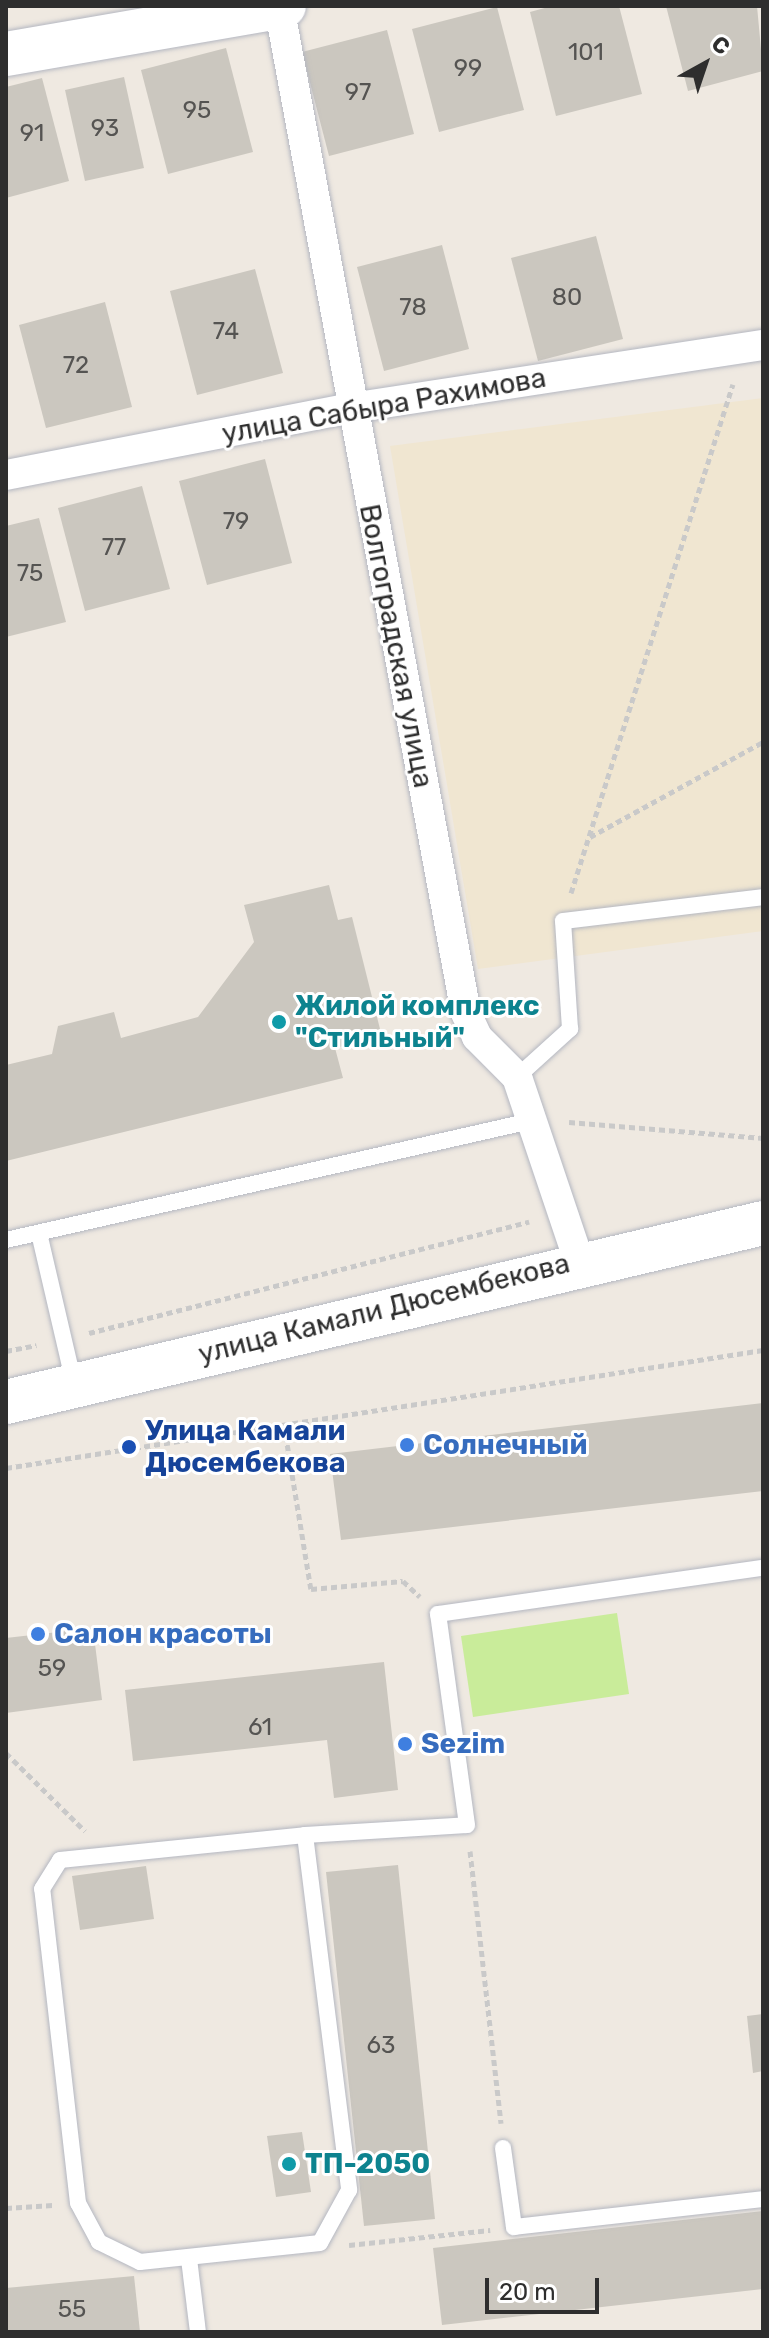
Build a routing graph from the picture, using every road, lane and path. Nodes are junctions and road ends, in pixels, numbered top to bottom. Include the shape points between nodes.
1 (281, 6) edge
2 (6, 54) edge
3 (754, 347) edge
4 (351, 408) junction
5 (6, 475) edge
6 (763, 742) edge
7 (589, 838) junction
8 (763, 897) edge
9 (563, 921) junction
10 (517, 1077) junction
11 (537, 1120) junction
12 (763, 1138) edge
13 (565, 1213) junction
14 (763, 1223) edge
15 (39, 1233) junction
16 (6, 1240) edge
17 (579, 1261) junction
18 (64, 1339) junction
19 (763, 1350) edge
20 (6, 1351) edge
21 (74, 1385) junction
22 (6, 1402) edge
23 (284, 1425) junction
24 (6, 1468) edge
25 (763, 1568) edge
26 (438, 1614) junction
27 (6, 1753) edge
28 (467, 1825) junction
29 (305, 1835) junction
30 (107, 1852) junction
31 (503, 2148) joint
32 (763, 2199) edge
33 (78, 2203) junction
34 (6, 2208) edge
35 (514, 2227) junction
36 (320, 2243) junction
37 (189, 2259) junction
38 (198, 2332) edge

1 - 2 main road
1 - 4 street, Волгоградская улица
3 - 4 street, улица Сабыра Рахимова
3 - 7 path
4 - 5 street, улица Сабыра Рахимова
4 - 10 street, Волгоградская улица via 466,1013 477,1037
6 - 7 path
7 - 9 path
8 - 9 lane
9 - 10 lane via 570,1029
10 - 11 street, Волгоградская улица
11 - 12 path
11 - 13 street, Волгоградская улица
11 - 15 lane
13 - 17 street, Волгоградская улица
13 - 18 path
14 - 17 main road, улица Камали Дюсембекова
15 - 16 lane
15 - 18 lane
17 - 21 main road, улица Камали Дюсембекова
18 - 20 path
18 - 21 lane
19 - 23 path
21 - 22 main road, улица Камали Дюсембекова
23 - 24 path
23 - 26 path via 311,1589 403,1581
25 - 26 lane
26 - 28 lane
27 - 30 path
28 - 29 lane
28 - 31 path
29 - 30 lane
29 - 36 lane via 349,2190
30 - 33 lane via 60,1860 42,1889
31 - 35 lane
32 - 35 lane
33 - 34 path
33 - 37 lane via 99,2242 140,2262
35 - 36 path via 371,2246
36 - 37 lane
37 - 38 lane

